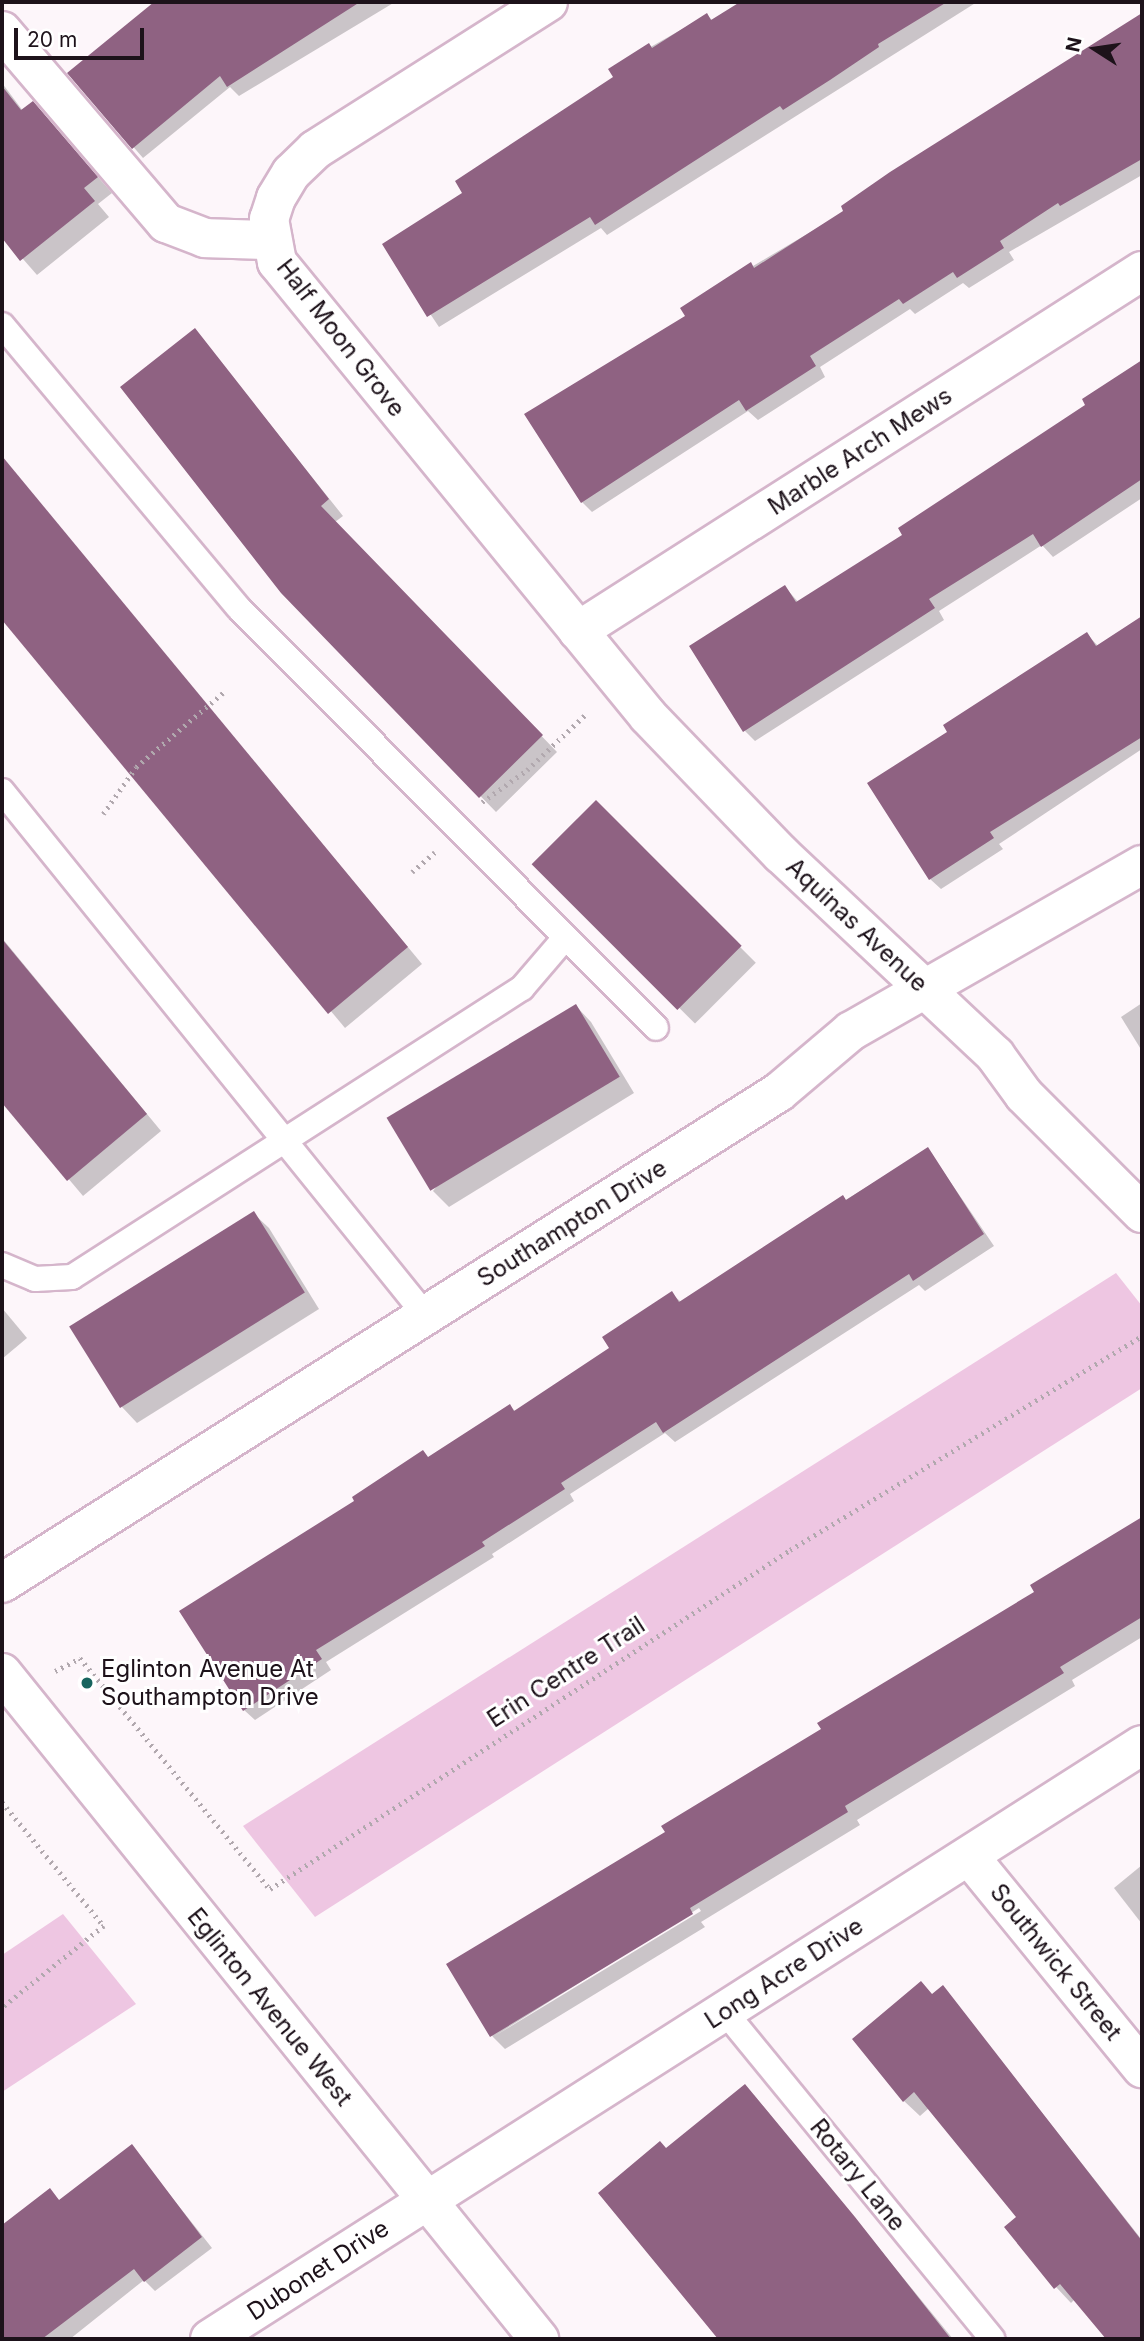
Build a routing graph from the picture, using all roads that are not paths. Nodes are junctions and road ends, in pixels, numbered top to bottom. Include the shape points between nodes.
1 (548, 2) edge
2 (2, 31) edge
3 (270, 240) junction
4 (1142, 271) edge
5 (2, 325) edge
6 (578, 632) junction
7 (2, 791) edge
8 (1142, 865) edge
9 (564, 939) junction
10 (926, 988) junction
11 (656, 1028) dead end
12 (283, 1139) junction
13 (1142, 1213) edge
14 (2, 1265) edge
15 (426, 1316) junction
16 (2, 1583) edge
17 (2, 1673) edge
18 (1142, 1745) edge
19 (969, 1856) junction
20 (724, 2011) junction
21 (1142, 2068) edge
22 (426, 2201) junction
23 (210, 2339) edge
24 (539, 2339) edge
25 (992, 2339) edge

1 - 3 street, Half Moon Grove via 315,150 291,173 276,198 269,219
2 - 3 street via 166,223 205,238
3 - 6 street, Half Moon Grove via 290,281
4 - 6 street, Marble Arch Mews
5 - 9 lane via 238,607
6 - 10 street, Aquinas Avenue via 648,716 781,854
7 - 12 lane
8 - 10 street, Southampton Drive
9 - 11 lane
9 - 12 lane via 522,988
10 - 13 street, Aquinas Avenue
10 - 15 street, Southampton Drive via 851,1031 779,1092
12 - 14 lane via 72,1277 36,1279
12 - 15 lane
15 - 16 street, Southampton Drive
17 - 22 street, Eglinton Avenue West
18 - 19 street, Long Acre Drive
19 - 20 street, Long Acre Drive
19 - 21 street, Southwick Street
20 - 22 street, Long Acre Drive
20 - 25 lane, Rotary Lane
22 - 23 street, Dubonet Drive
22 - 24 street, Eglinton Avenue West

